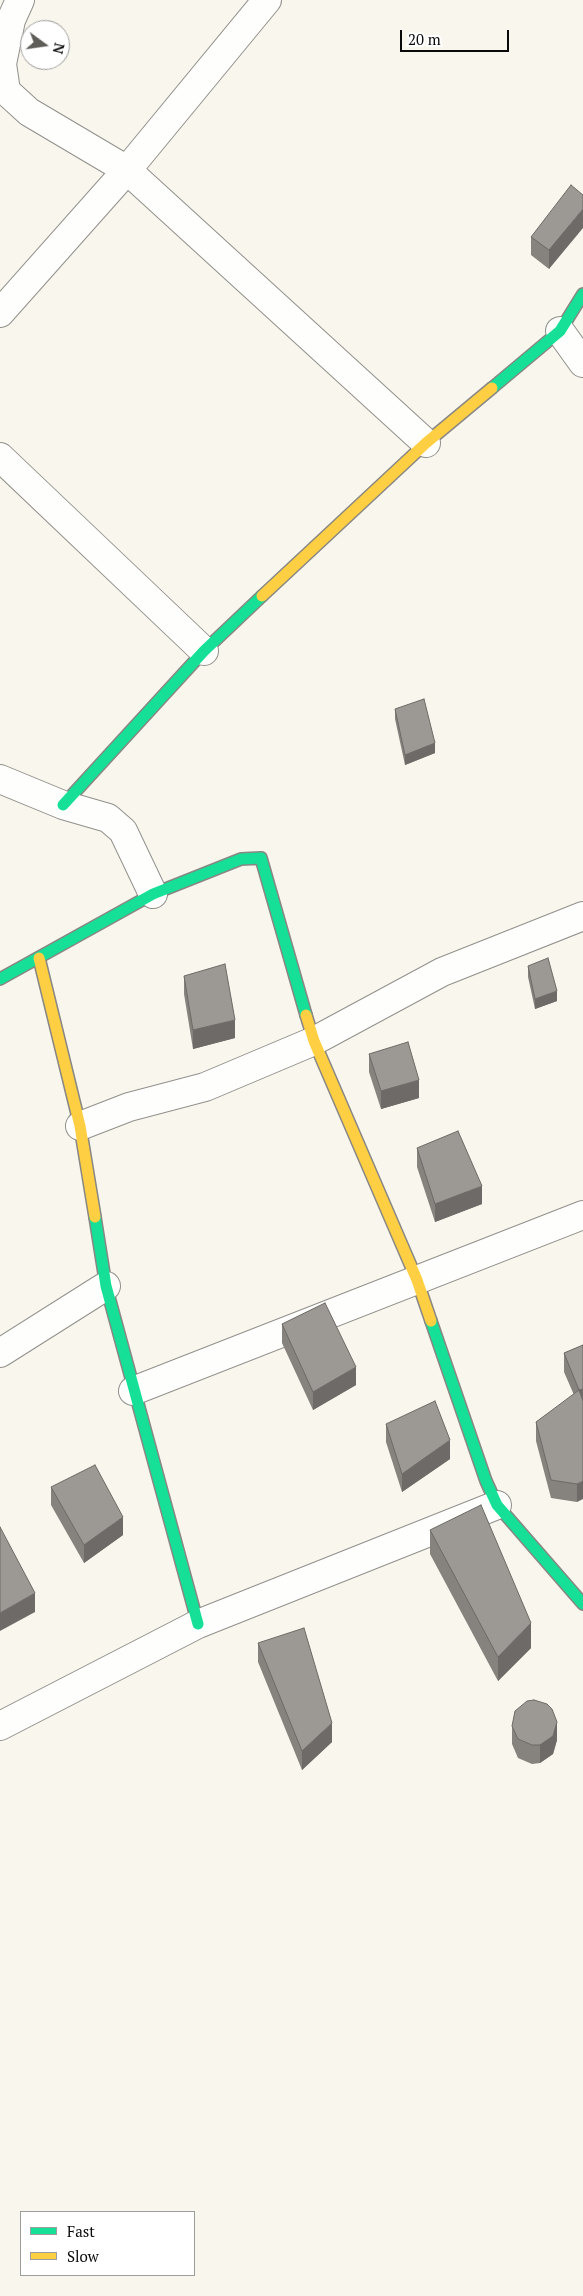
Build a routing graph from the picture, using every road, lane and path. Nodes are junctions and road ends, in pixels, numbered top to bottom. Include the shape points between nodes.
1 (20, 0) edge
2 (267, 0) edge
3 (128, 170) junction
4 (583, 294) edge
5 (0, 313) edge
6 (560, 331) junction
7 (583, 363) edge
8 (426, 443) junction
9 (0, 457) edge
10 (204, 651) junction
11 (0, 779) edge
12 (63, 805) junction
13 (153, 894) junction
14 (583, 916) edge
15 (39, 958) junction
16 (0, 979) edge
17 (314, 1041) junction
18 (80, 1126) junction
19 (583, 1215) edge
20 (417, 1280) junction
21 (106, 1286) junction
22 (0, 1353) edge
23 (133, 1391) junction
24 (498, 1505) junction
25 (583, 1604) edge
26 (198, 1624) junction
27 (0, 1726) edge

1 - 3 street via 11,20 2,64 6,91 29,112
2 - 3 street
3 - 5 street
3 - 8 street
4 - 6 street
6 - 7 street
6 - 8 street
8 - 10 street
9 - 10 street
10 - 12 street
11 - 12 street
12 - 13 street via 108,818 123,831
13 - 15 street
13 - 17 street via 241,859 261,858
14 - 17 street via 442,972
15 - 16 street
15 - 18 street
17 - 18 street via 205,1087 129,1107
17 - 20 street
18 - 21 street
19 - 20 street
20 - 23 street
20 - 24 street via 486,1481
21 - 22 street
21 - 23 street
23 - 26 street
24 - 25 street
24 - 26 street
26 - 27 street

